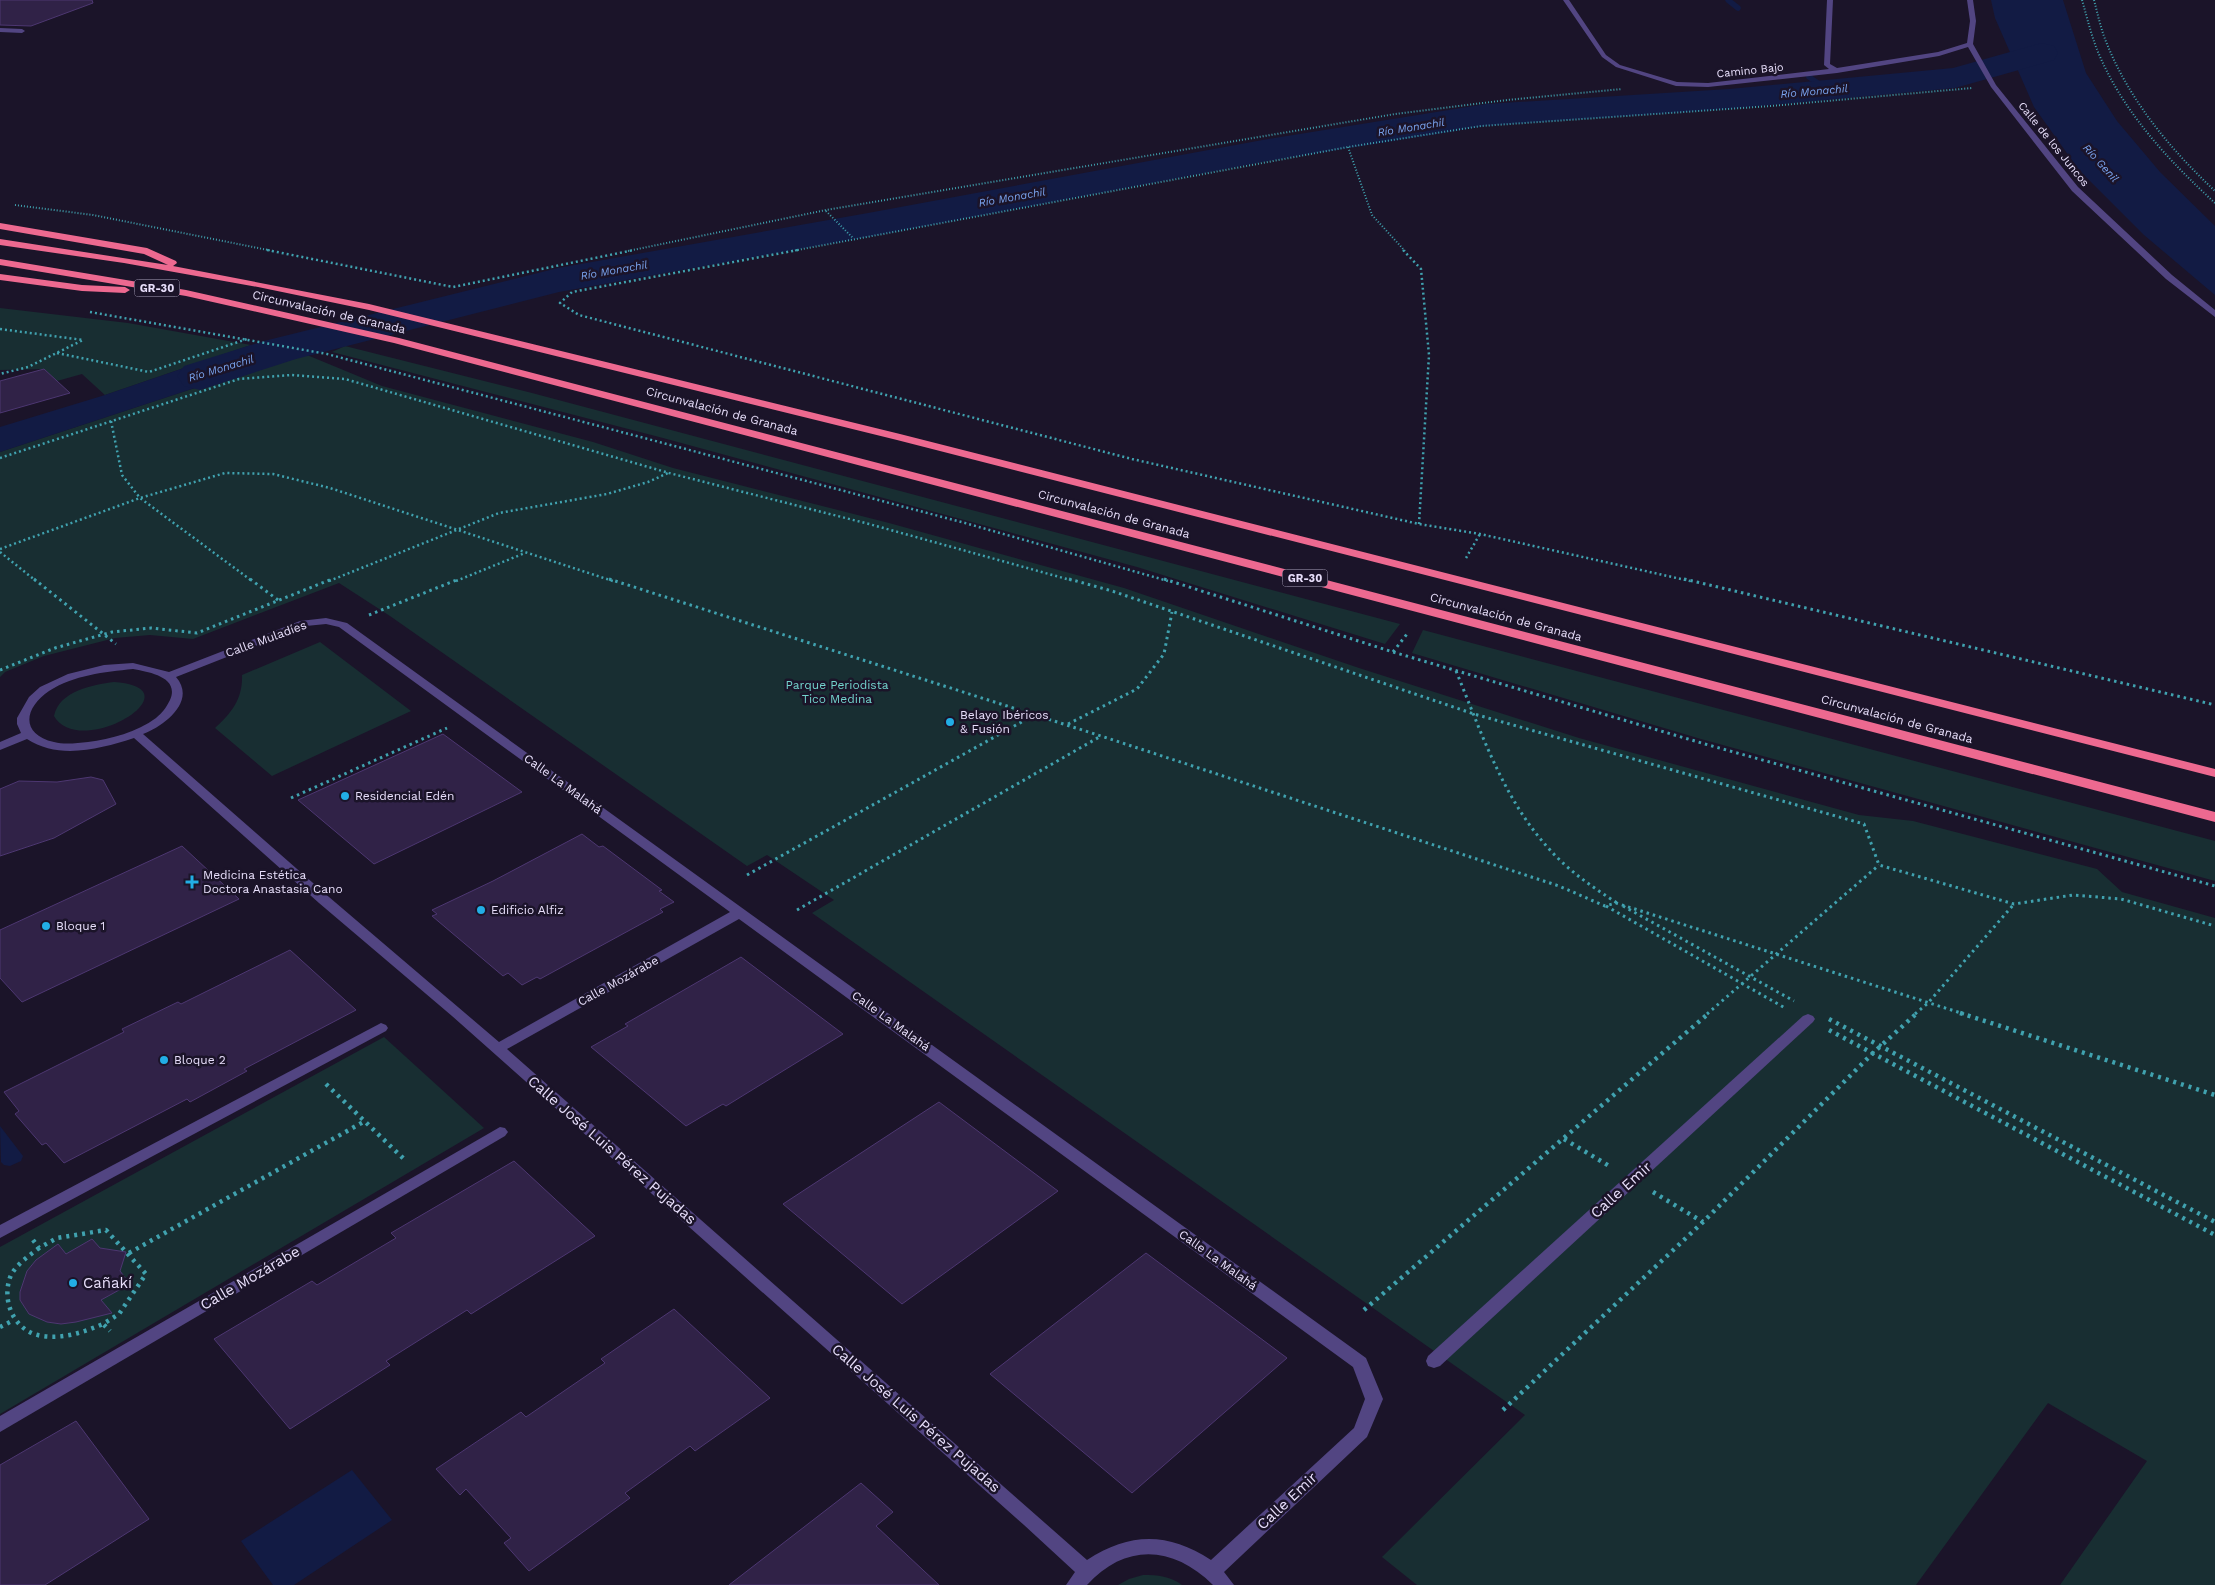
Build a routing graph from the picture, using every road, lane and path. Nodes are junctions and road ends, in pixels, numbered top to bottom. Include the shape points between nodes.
1 (1566, 0) edge
2 (1830, 0) edge
3 (1970, 0) edge
4 (2082, 0) edge
5 (2094, 0) edge
6 (0, 30) edge
7 (22, 31) dead end
8 (1972, 47) junction
9 (1837, 70) junction
10 (1993, 86) junction
11 (1627, 89) dead end
12 (1348, 147) junction
13 (2215, 190) edge
14 (2215, 203) edge
15 (9, 204) dead end
16 (826, 210) junction
17 (0, 226) edge
18 (853, 238) junction
19 (0, 242) edge
20 (0, 262) edge
21 (192, 272) junction
22 (0, 277) edge
23 (186, 294) junction
24 (86, 311) dead end
25 (2215, 314) edge
26 (0, 329) edge
27 (248, 339) junction
28 (57, 352) junction
29 (0, 374) edge
30 (111, 421) junction
31 (0, 458) edge
32 (669, 473) junction
33 (140, 498) junction
34 (1419, 524) junction
35 (458, 531) junction
36 (1480, 534) junction
37 (0, 550) edge
38 (526, 553) junction
39 (1466, 558) dead end
40 (278, 600) junction
41 (1172, 612) junction
42 (364, 617) dead end
43 (101, 633) junction
44 (1407, 634) dead end
45 (362, 637) joint
46 (116, 644) dead end
47 (1393, 652) junction
48 (0, 670) edge
49 (1456, 671) junction
50 (169, 676) junction
51 (2215, 705) edge
52 (1035, 714) junction
53 (1474, 714) junction
54 (1067, 725) junction
55 (447, 727) dead end
56 (28, 734) junction
57 (136, 734) junction
58 (1101, 736) junction
59 (0, 746) edge
60 (369, 763) junction
61 (372, 766) dead end
62 (2215, 774) edge
63 (291, 798) dead end
64 (2215, 817) edge
65 (1879, 866) junction
66 (746, 875) dead end
67 (2215, 886) edge
68 (1616, 903) junction
69 (2014, 904) junction
70 (1605, 906) junction
71 (797, 910) dead end
72 (739, 913) junction
73 (2215, 926) edge
74 (1776, 954) junction
75 (1750, 978) junction
76 (1742, 986) junction
77 (1928, 1003) junction
78 (1810, 1013) junction
79 (380, 1028) dead end
80 (1882, 1045) junction
81 (497, 1048) junction
82 (1873, 1053) junction
83 (323, 1081) dead end
84 (2215, 1095) edge
85 (365, 1121) junction
86 (500, 1132) dead end
87 (408, 1162) dead end
88 (2215, 1222) edge
89 (18, 1223) junction
90 (0, 1232) edge
91 (2215, 1235) edge
92 (39, 1248) junction
93 (129, 1253) junction
94 (2, 1299) dead end
95 (1364, 1310) dead end
96 (6, 1316) dead end
97 (10, 1322) junction
98 (103, 1324) junction
99 (0, 1327) edge
100 (126, 1351) junction
101 (1434, 1361) dead end
102 (1503, 1410) dead end
103 (0, 1424) edge
104 (1361, 1432) joint
105 (1213, 1570) junction
106 (1080, 1578) edge
107 (1225, 1585) edge

1 - 9 street, Camino Bajo via 1604,56 1618,66 1676,84 1708,85
2 - 9 street via 1827,65
3 - 8 street
4 - 14 path via 2100,58 2143,128 2193,184
5 - 13 path via 2107,44 2130,88 2157,128
6 - 7 street
8 - 9 street, Camino Bajo
8 - 10 street, Calle de los Juncos
10 - 12 path via 1771,106 1481,126
10 - 25 street, Calle de los Juncos via 2075,189 2169,277
11 - 16 path via 1395,114
12 - 18 path
12 - 34 path via 1372,215 1421,269 1429,355
15 - 16 path via 93,215 453,287
16 - 18 path
17 - 21 highway via 147,251
18 - 34 path via 572,292 560,303 579,315 1132,459
19 - 21 highway, Circunvalación de Granada / GR-30
20 - 23 highway, Circunvalación de Granada / GR-30
21 - 62 highway, Circunvalación de Granada / GR-30 via 369,307 900,437
22 - 23 highway via 82,288
23 - 64 highway, Circunvalación de Granada / GR-30 via 395,340
24 - 27 path
26 - 28 path via 83,340
27 - 28 path via 149,372
27 - 47 path via 327,354 974,525 1163,579
28 - 29 path via 28,366
30 - 31 path
30 - 32 path via 239,379 291,375 345,379
30 - 33 path via 122,475
32 - 35 path via 648,484 610,493 499,513
32 - 41 path via 1112,591
33 - 35 path via 225,473 273,474 330,488
33 - 37 path
33 - 40 path
34 - 36 path
35 - 38 path
35 - 40 path
36 - 39 path
36 - 51 path via 1658,572
37 - 43 path
38 - 42 path
38 - 52 path
40 - 43 path via 197,633 151,628
41 - 53 path
41 - 54 path via 1164,654 1137,689
43 - 46 path
43 - 48 path
44 - 47 path
45 - 50 street, Calle Muladíes via 344,625 326,621 304,622
45 - 72 street, Calle La Malahá
47 - 49 path
49 - 53 path
49 - 67 path via 1704,744
50 - 56 street via 153,669 125,666 83,673 60,682 40,693 27,707 23,726
50 - 57 street via 177,686 177,698 156,723
52 - 54 path
52 - 66 path
53 - 65 path via 1864,824
53 - 68 path via 1491,755 1522,813 1545,843 1583,880
54 - 58 path
55 - 60 path
56 - 57 street via 41,742 61,747 85,747
56 - 59 street
57 - 81 street, Calle José Luis Pérez Pujadas
58 - 70 path via 1560,886
58 - 71 path
60 - 61 path
60 - 63 path
65 - 69 path
65 - 74 path
68 - 70 path
68 - 74 path
68 - 75 path
69 - 73 path via 2073,895 2121,899
69 - 77 path
70 - 76 path
72 - 81 street, Calle Mozárabe
72 - 104 street, Calle La Malahá via 1360,1363 1374,1399
74 - 75 path
74 - 77 path
75 - 76 path
75 - 78 path
76 - 78 path
76 - 95 path
77 - 80 path
77 - 84 path
78 - 80 path
78 - 82 path
78 - 101 street, Calle Emir
79 - 89 street
80 - 82 path
80 - 88 path
81 - 106 street, Calle José Luis Pérez Pujadas via 1030,1519
82 - 91 path
82 - 102 path via 1704,1222
83 - 85 path
85 - 87 path
85 - 93 path
86 - 100 street, Calle Mozárabe
89 - 90 street
89 - 92 path
92 - 93 path via 57,1238 106,1230
92 - 94 path via 11,1275
93 - 98 path via 146,1274 119,1314
96 - 97 path
97 - 98 path via 20,1330 54,1337 72,1335
97 - 99 path
98 - 100 path
100 - 103 street, Calle Mozárabe
104 - 105 street, Calle Emir
105 - 106 street via 1172,1548 1148,1546 1125,1549 1104,1557
105 - 107 street

